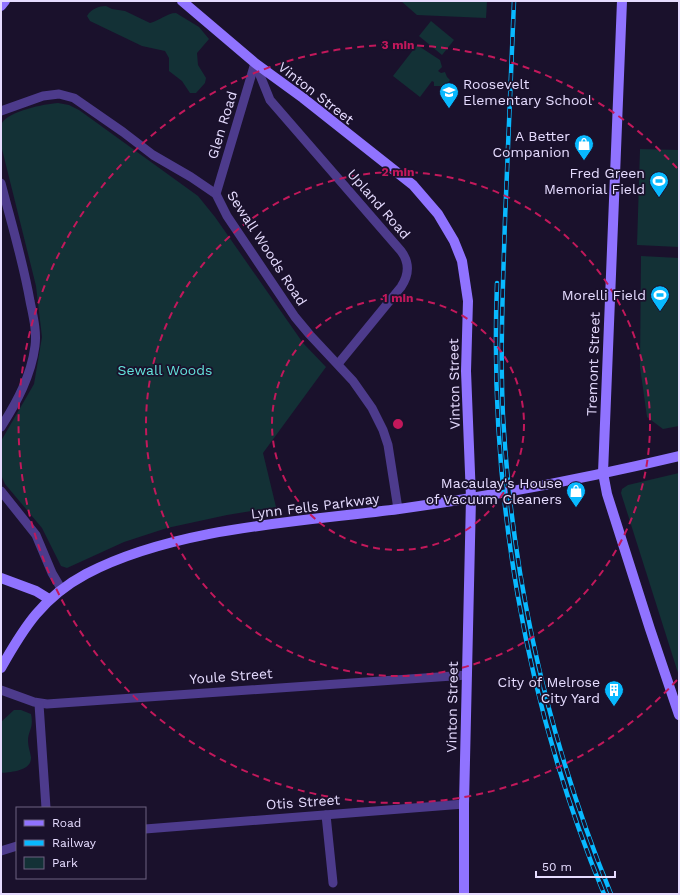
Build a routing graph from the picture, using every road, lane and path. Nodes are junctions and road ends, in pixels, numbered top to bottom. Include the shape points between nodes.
1 (5, 1) edge
2 (182, 1) edge
3 (622, 1) edge
4 (1, 6) edge
5 (255, 63) junction
6 (1, 111) edge
7 (1, 183) edge
8 (216, 194) junction
9 (338, 364) junction
10 (1, 427) edge
11 (679, 456) edge
12 (603, 473) junction
13 (1, 491) edge
14 (470, 498) junction
15 (398, 509) junction
16 (1, 578) edge
17 (62, 590) junction
18 (49, 599) junction
19 (1, 668) edge
20 (466, 675) junction
21 (1, 690) edge
22 (39, 704) junction
23 (679, 715) edge
24 (464, 804) junction
25 (46, 807) edge
26 (326, 815) junction
27 (146, 829) edge
28 (16, 846) edge
29 (1, 851) edge
30 (333, 883) dead end
31 (464, 894) edge

1 - 4 street
2 - 5 street, Vinton Street
3 - 12 street, Tremont Street
5 - 8 street, Glen Road
5 - 9 street, Upland Road via 270,100 407,261 408,273 404,284
5 - 14 street, Vinton Street via 413,185 438,214 454,241 462,261 468,296 466,371
6 - 8 street, Sewall Woods Road via 42,96 59,94 74,98 152,155
7 - 10 street via 28,288 36,338 33,361 26,379
8 - 9 street, Sewall Woods Road via 227,216 295,316
9 - 15 street, Sewall Woods Road via 368,401 383,430 392,465
11 - 12 street, Lynn Fells Parkway
12 - 14 street, Lynn Fells Parkway
12 - 23 street, Tremont Street via 607,494
13 - 17 street via 36,535
14 - 15 street, Lynn Fells Parkway
14 - 20 street, Vinton Street
15 - 17 street, Lynn Fells Parkway via 233,530 187,539 118,560
16 - 18 street via 36,591
17 - 18 street, Lynn Fells Parkway
18 - 19 street, Lynn Fells Parkway via 24,628
20 - 22 street, Youle Street
20 - 24 street, Vinton Street
21 - 22 street, Youle Street
22 - 25 street
24 - 26 street, Otis Street
24 - 31 street, Vinton Street
26 - 27 street, Otis Street
26 - 30 street
28 - 29 street

